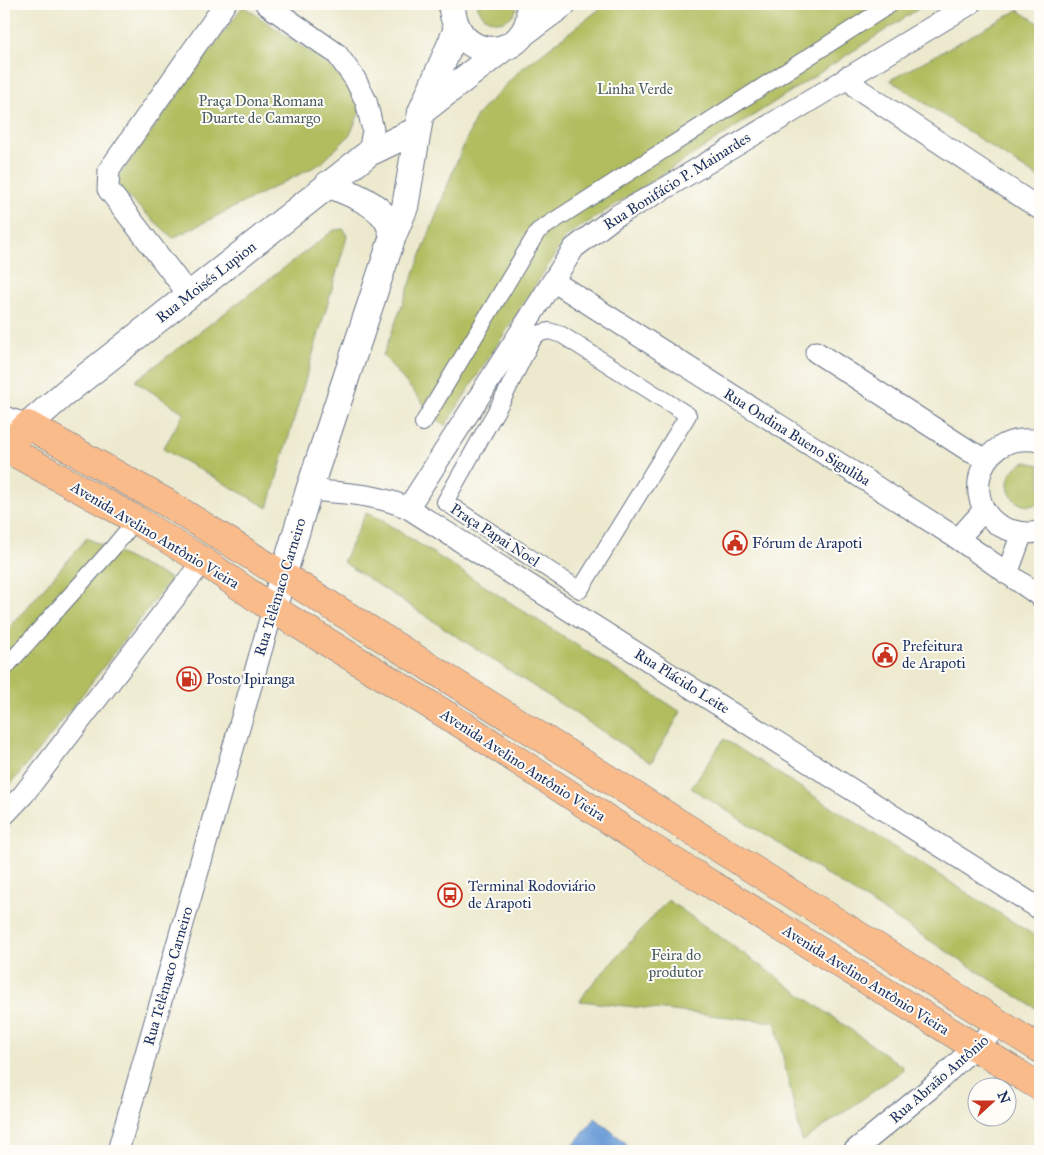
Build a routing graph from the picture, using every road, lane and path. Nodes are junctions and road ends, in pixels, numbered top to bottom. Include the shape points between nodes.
1 (225, 4) edge
2 (266, 4) edge
3 (453, 4) edge
4 (529, 4) edge
5 (562, 4) edge
6 (891, 4) edge
7 (970, 4) edge
8 (457, 29) junction
9 (513, 41) junction
10 (847, 77) junction
11 (419, 121) junction
12 (368, 153) junction
13 (328, 184) junction
14 (1040, 209) edge
15 (393, 236) junction
16 (553, 281) junction
17 (189, 295) junction
18 (816, 352) dead end
19 (688, 414) joint
20 (16, 421) edge
21 (423, 423) dead end
22 (1040, 440) edge
23 (4, 447) edge
24 (987, 459) junction
25 (309, 490) junction
26 (167, 503) junction
27 (408, 508) junction
28 (984, 510) junction
29 (143, 524) junction
30 (1031, 532) edge
31 (958, 539) junction
32 (203, 560) junction
33 (1008, 574) junction
34 (283, 576) junction
35 (1040, 596) edge
36 (273, 609) junction
37 (4, 669) edge
38 (4, 815) edge
39 (1040, 909) edge
40 (1001, 1025) junction
41 (974, 1047) junction
42 (1040, 1049) edge
43 (1040, 1087) edge
44 (118, 1151) edge
45 (854, 1151) edge

1 - 17 street via 109,170 108,189
2 - 12 street via 337,54 355,79 366,101 373,130
3 - 8 street via 451,11
4 - 9 street via 528,19
5 - 9 street, Rua Moisés Lupion
6 - 21 street via 538,230
7 - 10 street, Rua Bonifácio P. Mainardes
8 - 9 street via 462,38 475,47 490,50
8 - 11 street
9 - 11 street, Rua Moisés Lupion
10 - 14 street via 860,90
10 - 16 street, Rua Bonifácio P. Mainardes via 616,216 574,248
11 - 12 street, Rua Moisés Lupion
11 - 15 street, Rua Telêmaco Carneiro via 405,207
12 - 13 street, Rua Moisés Lupion
13 - 15 street via 368,203 385,217
13 - 17 street, Rua Moisés Lupion
15 - 25 street, Rua Telêmaco Carneiro
16 - 27 street, Rua Bonifácio P. Mainardes
16 - 31 street, Rua Ondina Bueno Siguliba
17 - 20 street, Rua Moisés Lupion via 65,393
18 - 24 street via 971,452
19 - 19 street, Praça Papai Noel via 562,336 549,331 537,334 445,502 580,590
20 - 23 main road, Rua Moisés Lupion
20 - 26 main road, Avenida Avelino Antônio Vieira
22 - 24 street via 1012,440 998,446
23 - 29 main road, Avenida Avelino Antônio Vieira
24 - 28 street via 978,484
25 - 27 street, Rua Plácido Leite via 391,500
25 - 34 street, Rua Telêmaco Carneiro
26 - 29 main road
26 - 34 main road, Avenida Avelino Antônio Vieira
27 - 39 street, Rua Plácido Leite
28 - 30 street via 1008,530
28 - 31 street
29 - 32 main road, Avenida Avelino Antônio Vieira
29 - 37 street
30 - 33 street
31 - 33 street, Rua Ondina Bueno Siguliba
32 - 36 main road, Avenida Avelino Antônio Vieira
32 - 38 street via 24,795
33 - 35 street, Rua Ondina Bueno Siguliba
34 - 36 street, Rua Telêmaco Carneiro
34 - 40 main road, Avenida Avelino Antônio Vieira
36 - 41 main road, Avenida Avelino Antônio Vieira
36 - 44 street, Rua Telêmaco Carneiro
40 - 41 street, Rua Abraão Antônio
40 - 42 main road, Avenida Avelino Antônio Vieira
41 - 43 main road, Avenida Avelino Antônio Vieira
41 - 45 street, Rua Abraão Antônio via 933,1086

